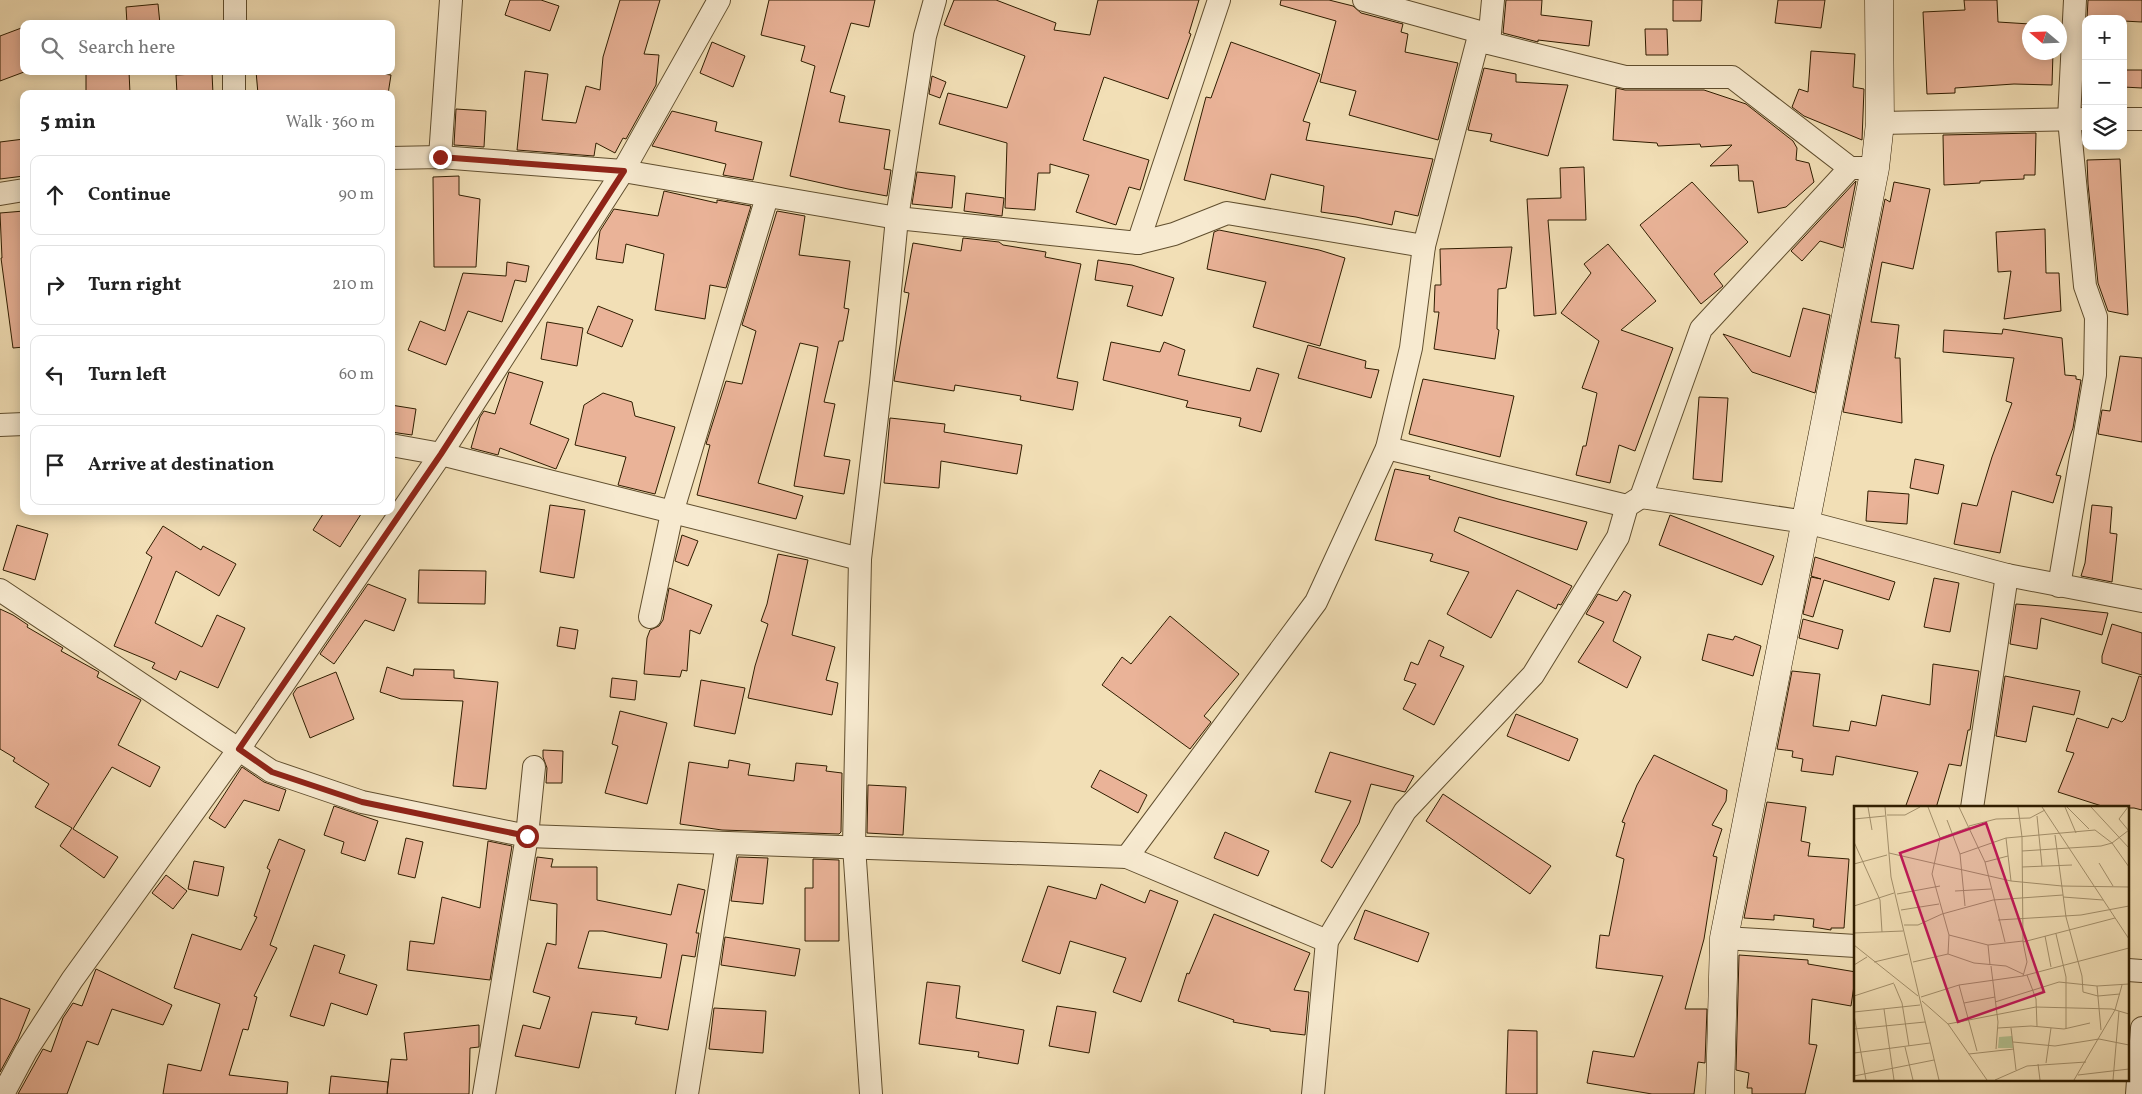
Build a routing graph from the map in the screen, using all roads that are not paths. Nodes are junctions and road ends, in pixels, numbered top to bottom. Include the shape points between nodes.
1 (235, 0) edge
2 (451, 0) edge
3 (718, 0) edge
4 (935, 0) edge
5 (1219, 0) edge
6 (1364, 0) edge
7 (1493, 0) edge
8 (1879, 0) edge
9 (2075, 0) edge
10 (235, 20) edge
11 (1485, 37) junction
12 (234, 75) edge
13 (234, 90) edge
14 (2078, 119) edge
15 (2127, 119) edge
16 (2142, 119) edge
17 (1880, 123) junction
18 (440, 157) junction
19 (395, 158) edge
20 (1863, 168) junction
21 (624, 171) junction
22 (20, 191) edge
23 (0, 194) edge
24 (767, 197) junction
25 (897, 218) junction
26 (1138, 243) junction
27 (1424, 246) junction
28 (20, 424) edge
29 (0, 425) edge
30 (395, 446) edge
31 (1387, 448) junction
32 (441, 454) junction
33 (1634, 502) junction
34 (672, 513) junction
35 (1806, 522) junction
36 (860, 559) junction
37 (2007, 575) junction
38 (2059, 586) junction
39 (0, 590) edge
40 (2142, 601) edge
41 (650, 618) dead end
42 (239, 749) junction
43 (534, 767) dead end
44 (1972, 806) edge
45 (527, 836) junction
46 (727, 843) junction
47 (854, 846) junction
48 (1128, 857) junction
49 (1724, 938) junction
50 (1327, 941) junction
51 (1854, 946) edge
52 (2142, 1028) edge
53 (3, 1094) edge
54 (484, 1094) edge
55 (687, 1094) edge
56 (871, 1094) edge
57 (1313, 1094) edge
58 (1720, 1094) edge
59 (2137, 1094) edge

1 - 10 street
2 - 18 street
3 - 21 street
4 - 25 street via 925,36
5 - 26 street
6 - 11 street
7 - 11 street
8 - 17 street
9 - 14 street
11 - 20 street via 1625,78 1732,77
11 - 27 street
12 - 13 street
14 - 17 street
14 - 38 street via 2084,286 2096,317 2095,375
15 - 16 street
17 - 20 street
18 - 19 street
18 - 21 street
20 - 33 street via 1701,329
20 - 35 street
21 - 24 street
21 - 32 street
22 - 23 street
24 - 25 street
24 - 34 street
25 - 26 street
25 - 36 street
26 - 27 street via 1174,234 1227,213
27 - 31 street via 1411,348
28 - 29 street
30 - 32 street
31 - 33 street
31 - 48 street via 1316,602
32 - 34 street
32 - 42 street
33 - 35 street
33 - 50 street via 1618,536 1533,675 1405,811
34 - 36 street
34 - 41 street
35 - 37 street
35 - 49 street
36 - 47 street
37 - 38 street
37 - 44 street
38 - 40 street
39 - 42 street
42 - 45 street via 272,772 362,802
42 - 53 street via 72,980 26,1051
43 - 45 street
45 - 46 street
45 - 54 street
46 - 47 street
46 - 55 street
47 - 48 street
47 - 56 street
48 - 50 street
49 - 51 street
49 - 58 street
50 - 57 street
52 - 59 street

